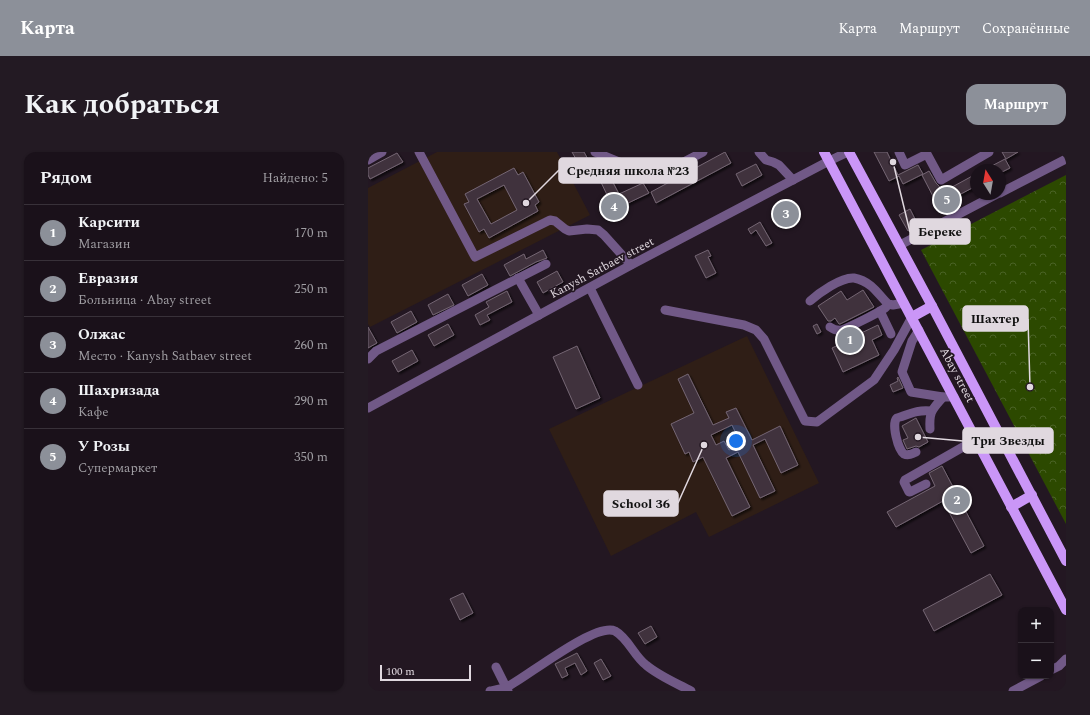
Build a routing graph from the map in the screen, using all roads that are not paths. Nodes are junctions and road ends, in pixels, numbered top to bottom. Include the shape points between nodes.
1 (382, 152) edge
2 (419, 152) edge
3 (595, 152) edge
4 (702, 152) edge
5 (760, 152) edge
6 (848, 152) edge
7 (899, 152) edge
8 (989, 152) edge
9 (826, 156) edge
10 (1066, 159) edge
11 (368, 160) edge
12 (793, 180) junction
13 (1006, 189) edge
14 (986, 200) edge
15 (900, 245) junction
16 (546, 264) dead end
17 (631, 265) junction
18 (518, 278) junction
19 (590, 288) junction
20 (810, 301) dead end
21 (904, 303) junction
22 (888, 304) junction
23 (932, 306) junction
24 (665, 310) dead end
25 (880, 311) junction
26 (539, 316) junction
27 (912, 318) junction
28 (830, 327) dead end
29 (919, 330) junction
30 (891, 334) dead end
31 (368, 359) edge
32 (638, 385) dead end
33 (943, 397) junction
34 (954, 397) junction
35 (369, 404) edge
36 (931, 411) junction
37 (930, 429) dead end
38 (976, 440) junction
39 (916, 452) dead end
40 (926, 484) dead end
41 (1032, 495) junction
42 (1011, 507) junction
43 (1066, 562) edge
44 (1066, 610) edge
45 (1066, 659) edge
46 (496, 667) dead end
47 (1054, 668) edge
48 (1035, 679) edge
49 (507, 689) edge
50 (490, 691) edge
51 (691, 691) edge
52 (1013, 691) edge

1 - 11 street
2 - 17 street via 476,256 550,220 569,231 587,228 598,230
3 - 4 street via 655,177
5 - 12 street via 766,160 778,165
6 - 9 street, Kanysh Satbaev street
6 - 15 main road, Abay street
7 - 8 street via 906,165 927,154 941,180
9 - 12 street, Kanysh Satbaev street
9 - 21 main road, Abay street
10 - 13 street
12 - 17 street, Kanysh Satbaev street
14 - 15 street
15 - 23 main road, Abay street
16 - 18 street
17 - 19 street, Kanysh Satbaev street
18 - 26 street
18 - 31 street via 376,351
19 - 26 street, Kanysh Satbaev street
19 - 32 street
20 - 22 street via 834,284 852,278 869,285
21 - 22 street
21 - 27 main road, Abay street
22 - 25 street
23 - 27 main road
23 - 41 main road, Abay street
24 - 27 street via 744,325 756,330 764,339 805,421 817,422 874,380
25 - 28 street via 841,330
25 - 30 street
26 - 35 street, Kanysh Satbaev street
27 - 29 main road, Abay street
29 - 33 street via 912,341 902,372 911,392
29 - 34 main road, Abay street
33 - 34 street
33 - 36 street
34 - 38 main road, Abay street
36 - 37 street
36 - 39 street via 915,412 897,418 895,422 899,449 909,455
38 - 40 street via 904,482 909,492
38 - 42 main road, Abay street
41 - 42 main road
41 - 43 main road, Abay street
42 - 44 main road, Abay street
45 - 47 street
46 - 49 street
48 - 52 street
49 - 50 street
49 - 51 street via 560,651 605,630 614,631 625,640 645,665

